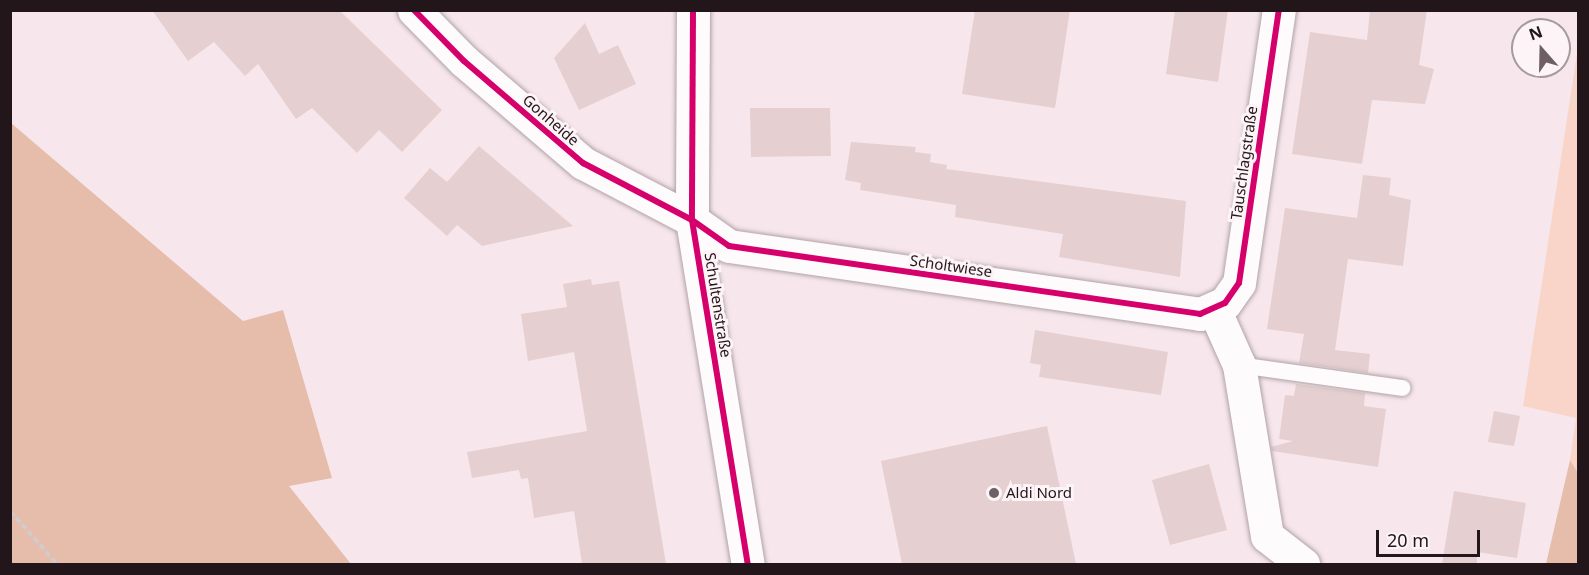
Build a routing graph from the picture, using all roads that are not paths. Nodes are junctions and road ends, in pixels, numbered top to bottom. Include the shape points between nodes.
1 (414, 10) edge
2 (693, 10) edge
3 (1279, 10) edge
4 (692, 220) junction
5 (1214, 309) junction
6 (1239, 365) junction
7 (1402, 388) dead end
8 (748, 564) edge
9 (1303, 564) edge

1 - 4 street, Gonheide via 464,61 584,163
2 - 4 street, Schultenstraße
3 - 5 street, Tauschlagstraße via 1239,283
4 - 5 street, Scholtwiese via 729,246 1200,314
4 - 8 street, Schultenstraße
5 - 6 street
6 - 7 lane
6 - 9 street via 1267,536

